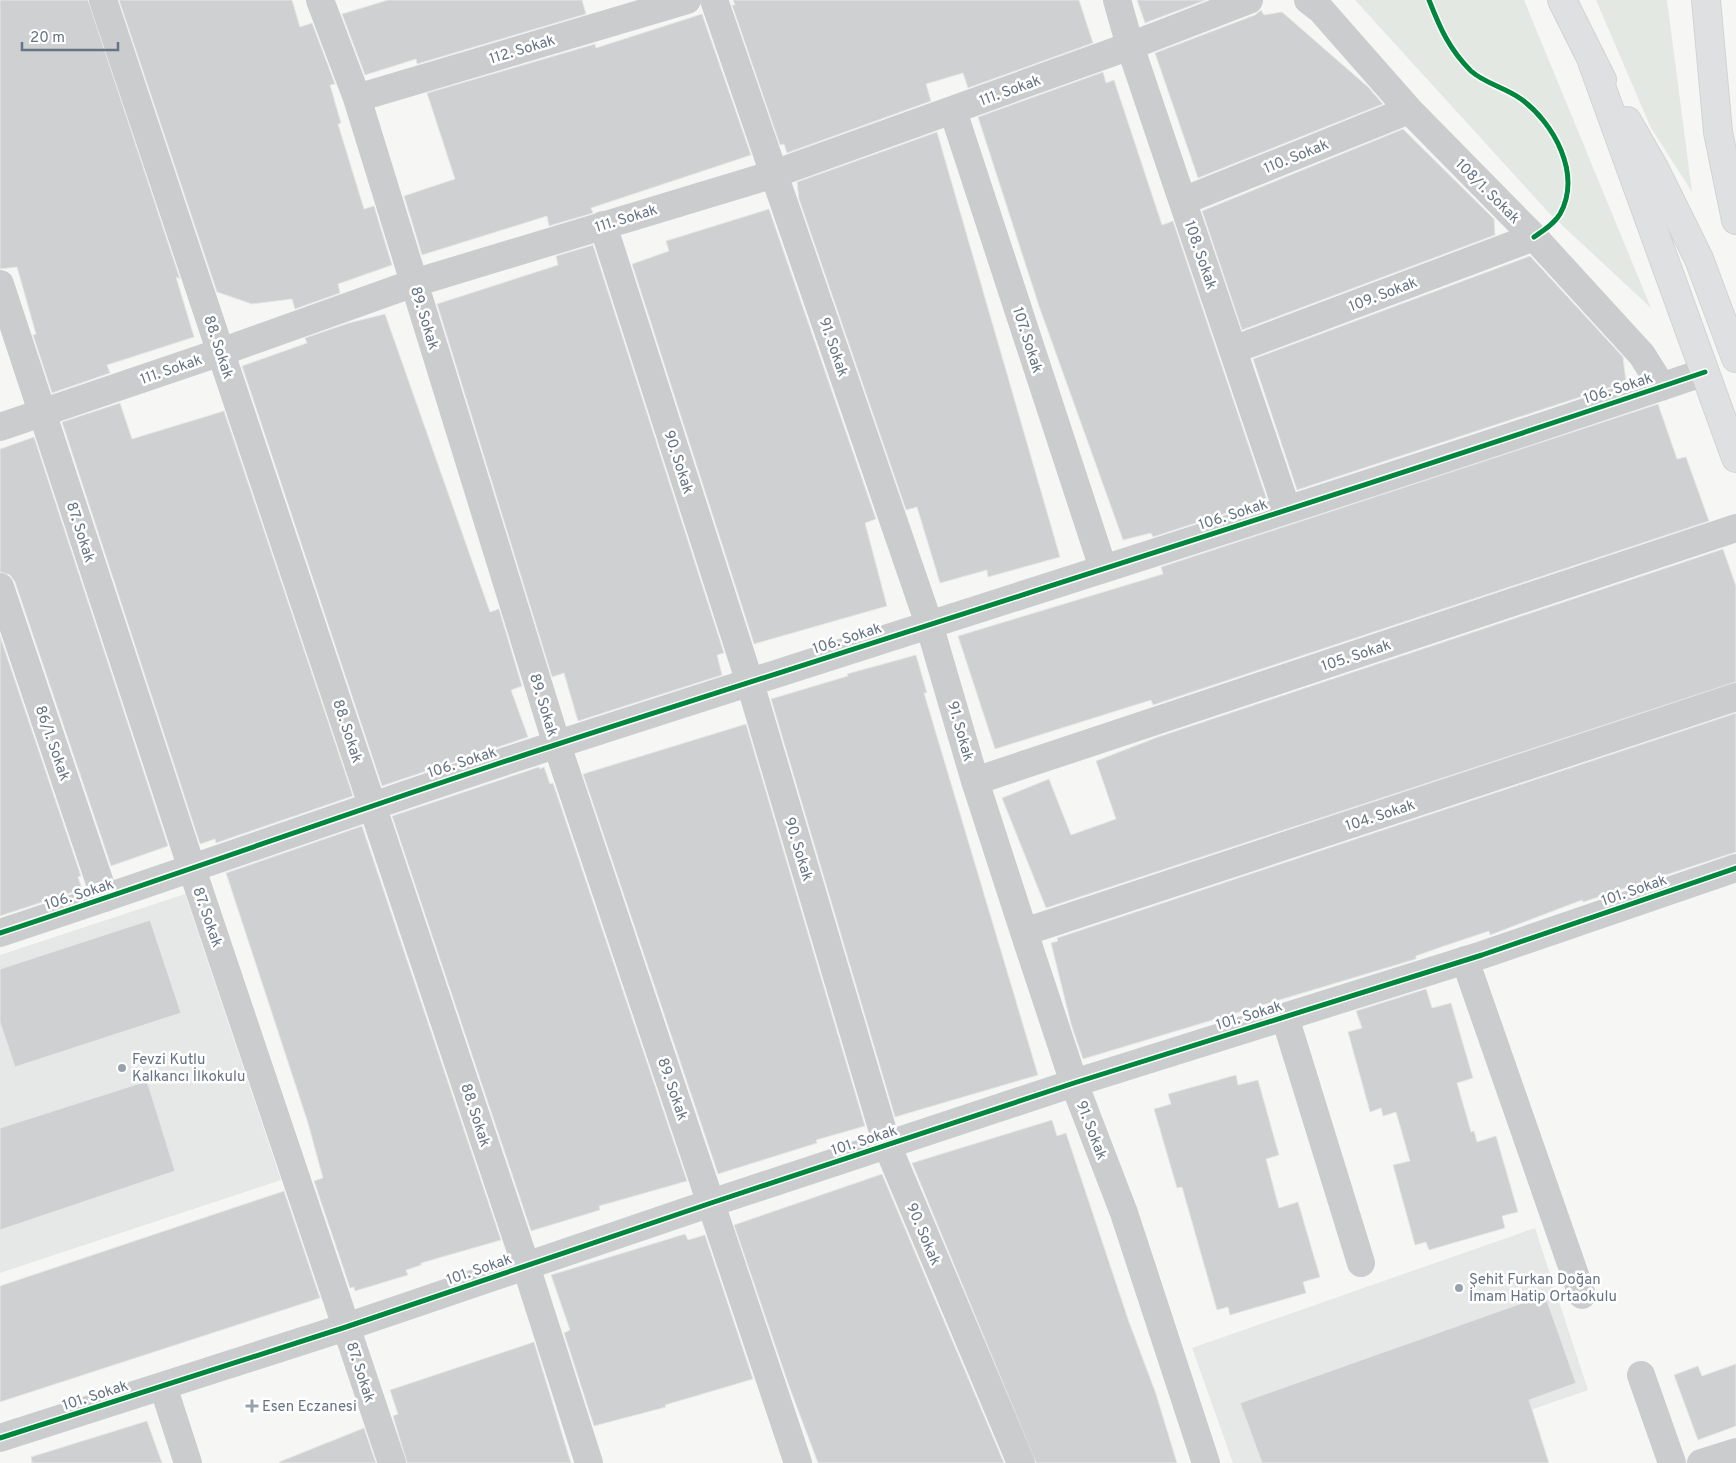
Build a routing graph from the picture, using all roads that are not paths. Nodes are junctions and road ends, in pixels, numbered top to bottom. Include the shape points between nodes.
1 (103, 0) edge
2 (320, 0) edge
3 (687, 0) edge
4 (714, 0) edge
5 (1117, 0) edge
6 (1249, 0) edge
7 (1308, 0) edge
8 (1562, 0) edge
9 (1706, 1) edge
10 (1130, 46) junction
11 (1593, 64) junction
12 (357, 98) junction
13 (1409, 110) junction
14 (953, 111) junction
15 (774, 174) junction
16 (1183, 201) junction
17 (1736, 220) edge
18 (604, 225) junction
19 (1534, 237) junction
20 (414, 283) junction
21 (0, 284) edge
22 (1232, 350) junction
23 (221, 352) junction
24 (1736, 358) edge
25 (1704, 372) junction
26 (1662, 387) junction
27 (42, 414) junction
28 (0, 427) edge
29 (1736, 458) edge
30 (1287, 510) junction
31 (1736, 528) edge
32 (1103, 568) junction
33 (0, 587) edge
34 (929, 624) junction
35 (750, 683) junction
36 (1736, 696) edge
37 (557, 745) junction
38 (975, 781) junction
39 (372, 805) junction
40 (1736, 868) edge
41 (192, 869) junction
42 (105, 898) junction
43 (1024, 932) junction
44 (0, 933) edge
45 (1465, 960) junction
46 (1284, 1017) junction
47 (1074, 1083) junction
48 (887, 1145) junction
49 (711, 1203) junction
50 (1360, 1263) dead end
51 (526, 1266) junction
52 (1582, 1295) dead end
53 (346, 1327) junction
54 (1641, 1375) dead end
55 (163, 1386) junction
56 (0, 1438) edge
57 (1736, 1452) edge
58 (188, 1463) edge
59 (392, 1463) edge
60 (589, 1463) edge
61 (798, 1463) edge
62 (1021, 1463) edge
63 (1206, 1463) edge
64 (1672, 1463) edge
65 (1701, 1463) edge

1 - 23 street, 88. Sokak
2 - 12 street, 89. Sokak
3 - 12 street, 112. Sokak
4 - 15 street, 91. Sokak
5 - 10 street, 108. Sokak
6 - 10 street, 111. Sokak
7 - 13 street, 108/1. Sokak via 1321,10
8 - 11 highway
9 - 17 highway via 1718,132
10 - 14 street, 111. Sokak
10 - 16 street, 108. Sokak
11 - 24 highway via 1654,168 1699,259
11 - 25 highway
12 - 20 street, 89. Sokak
13 - 16 street, 110. Sokak
13 - 19 street, 108/1. Sokak
14 - 15 street, 111. Sokak
14 - 32 street, 107. Sokak
15 - 18 street, 111. Sokak
15 - 34 street, 91. Sokak
16 - 22 street, 108. Sokak
18 - 20 street, 111. Sokak
18 - 35 street, 90. Sokak
19 - 22 street, 109. Sokak
19 - 26 street, 108/1. Sokak via 1642,356
20 - 23 street, 111. Sokak
20 - 37 street, 89. Sokak
21 - 27 street, 87. Sokak
22 - 30 street, 108. Sokak
23 - 27 street, 111. Sokak
23 - 39 street, 88. Sokak
25 - 26 street, 106. Sokak
25 - 29 highway
26 - 30 street, 106. Sokak
27 - 28 street, 111. Sokak
27 - 41 street, 87. Sokak
30 - 32 street, 106. Sokak
31 - 38 street, 105. Sokak
32 - 34 street, 106. Sokak
33 - 42 street, 86/1. Sokak
34 - 35 street, 106. Sokak
34 - 38 street, 91. Sokak
35 - 37 street, 106. Sokak
35 - 48 street, 90. Sokak
36 - 43 street, 104. Sokak
37 - 39 street, 106. Sokak
37 - 49 street, 89. Sokak
38 - 43 street, 91. Sokak
39 - 41 street, 106. Sokak
39 - 51 street, 88. Sokak
40 - 45 street, 101. Sokak
41 - 42 street, 106. Sokak
41 - 53 street, 87. Sokak
42 - 44 street, 106. Sokak
43 - 47 street, 91. Sokak
45 - 46 street, 101. Sokak
45 - 52 street
46 - 47 street, 101. Sokak
46 - 50 street
47 - 48 street, 101. Sokak
47 - 63 street, 91. Sokak via 1124,1213
48 - 49 street, 101. Sokak
48 - 62 street, 90. Sokak
49 - 51 street, 101. Sokak
49 - 61 street, 89. Sokak
51 - 53 street, 101. Sokak
51 - 60 street, 88. Sokak
53 - 55 street, 101. Sokak
53 - 59 street, 87. Sokak
54 - 64 street
55 - 56 street, 101. Sokak
55 - 58 street
57 - 65 street

